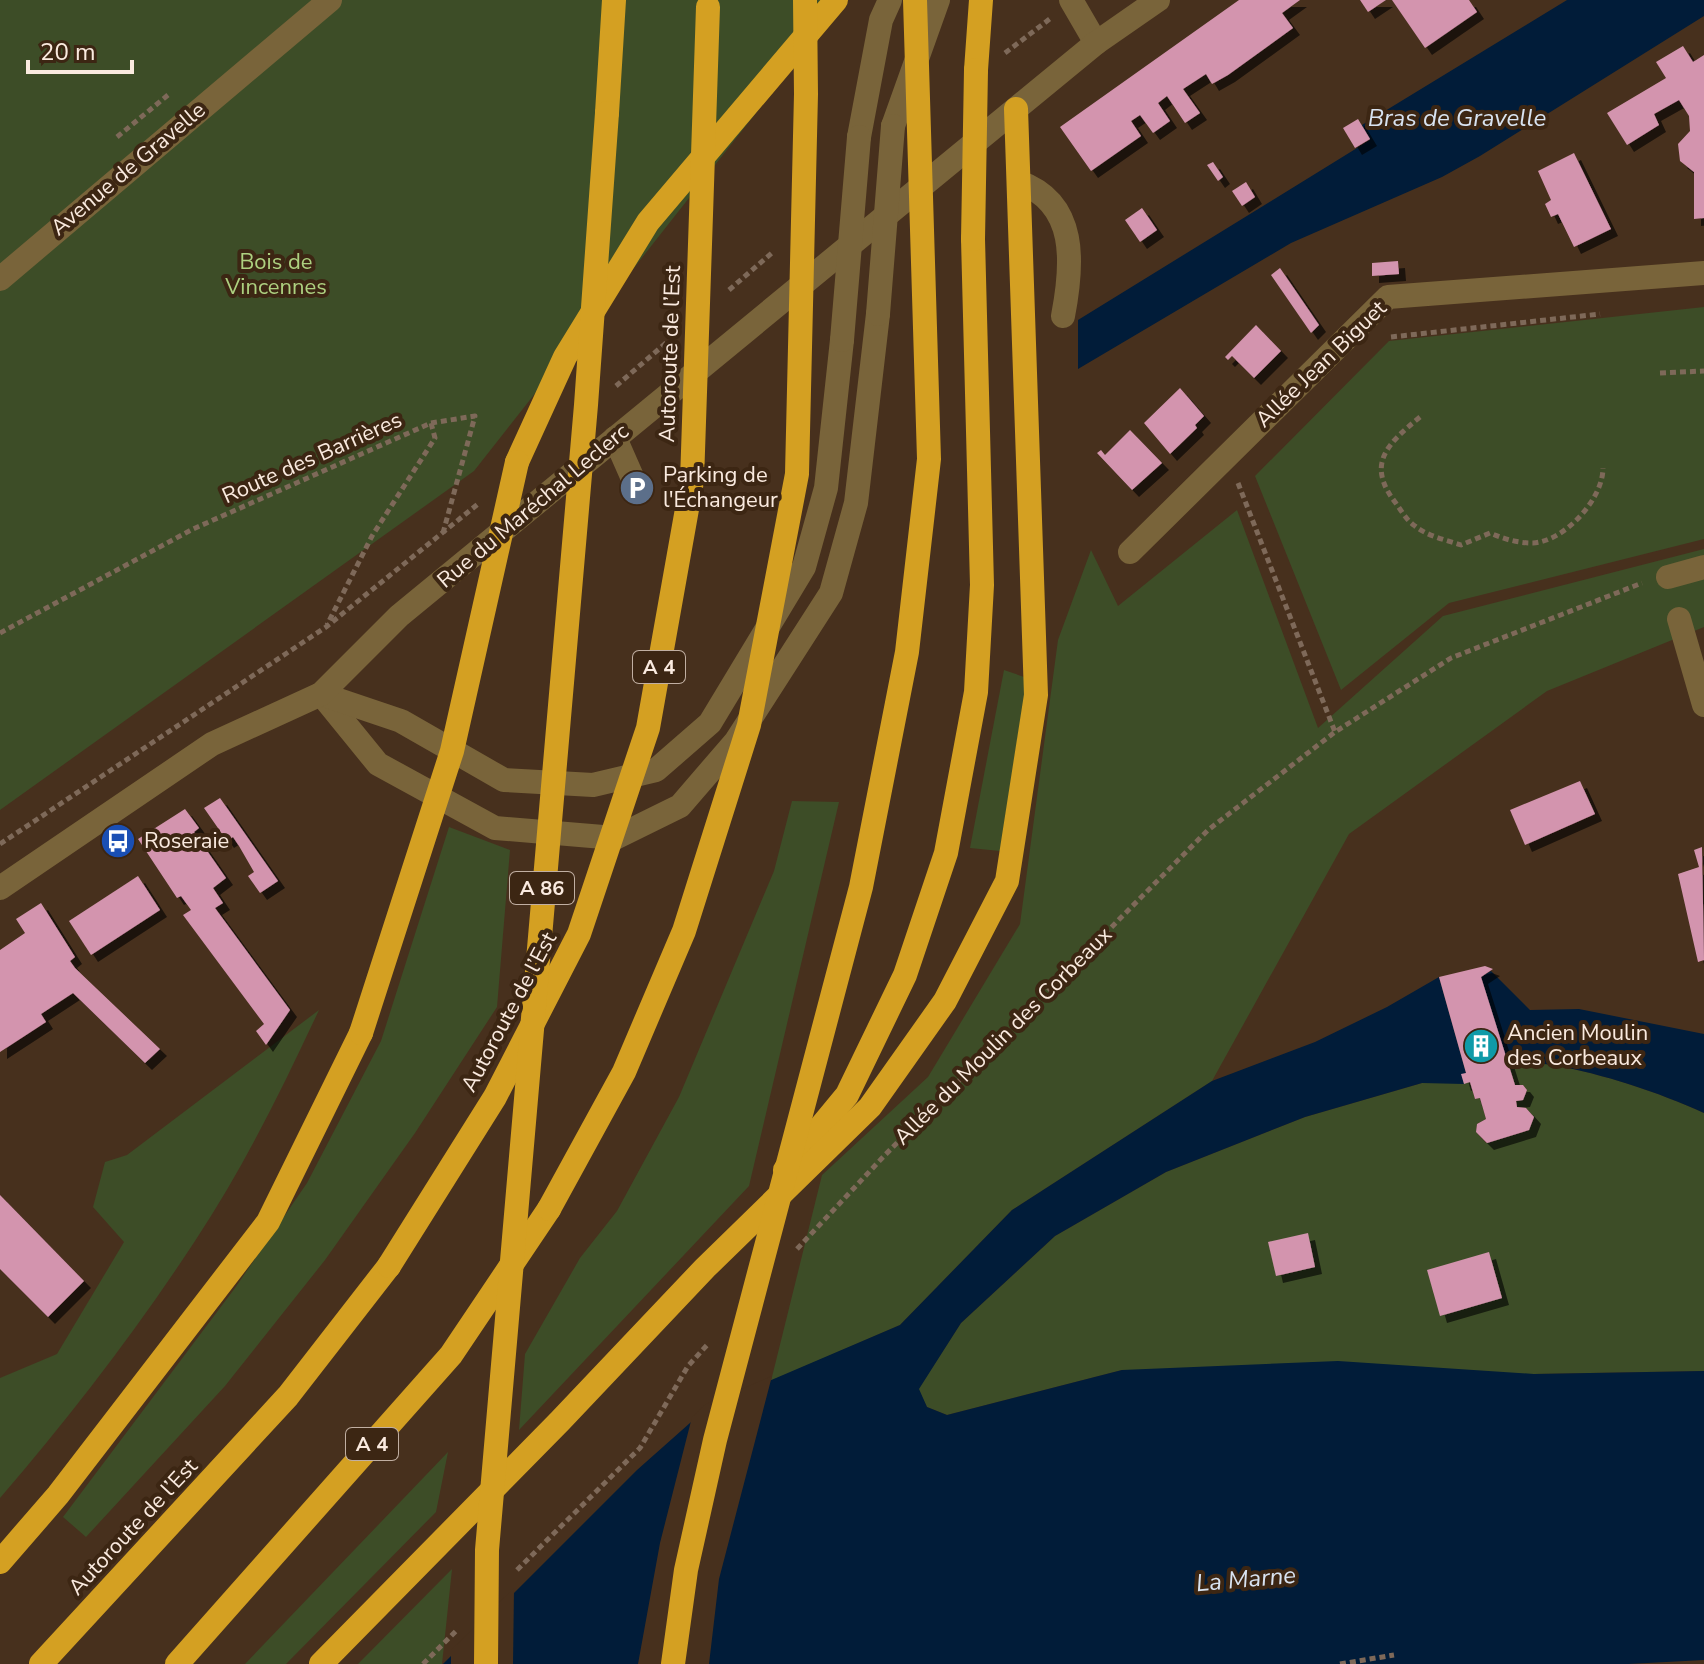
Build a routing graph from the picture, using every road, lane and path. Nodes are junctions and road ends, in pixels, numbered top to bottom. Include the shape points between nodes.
1 (330, 0) edge
2 (614, 0) edge
3 (805, 0) edge
4 (836, 0) edge
5 (890, 0) edge
6 (915, 0) edge
7 (938, 0) edge
8 (981, 0) edge
9 (1071, 0) edge
10 (1158, 0) edge
11 (708, 4) edge
12 (1096, 43) junction
13 (1016, 109) junction
14 (1019, 182) junction
15 (1704, 273) edge
16 (0, 279) edge
17 (1613, 312) dead end
18 (1063, 316) dead end
19 (1384, 337) dead end
20 (1704, 371) edge
21 (1660, 373) dead end
22 (1420, 417) dead end
23 (431, 423) junction
24 (615, 438) junction
25 (1228, 456) junction
26 (1603, 468) dead end
27 (637, 488) dead end
28 (442, 534) dead end
29 (1130, 552) dead end
30 (1704, 567) edge
31 (1668, 577) joint
32 (1679, 619) dead end
33 (326, 627) dead end
34 (0, 633) edge
35 (321, 694) junction
36 (1704, 705) edge
37 (1335, 732) junction
38 (0, 888) edge
39 (786, 1261) dead end
40 (705, 1268) junction
41 (710, 1342) dead end
42 (0, 1562) edge
43 (510, 1578) dead end
44 (466, 1621) dead end
45 (1394, 1655) dead end
46 (41, 1664) edge
47 (177, 1664) edge
48 (321, 1664) edge
49 (423, 1664) edge
50 (486, 1664) edge
51 (673, 1664) edge
52 (1340, 1664) edge

1 - 16 street, Avenue de Gravelle
2 - 50 highway, A 86, bridge via 586,405 490,1519
3 - 47 highway, A 4, bridge via 797,474 749,725 684,931 624,1072 549,1209 451,1355
4 - 42 highway, bridge via 648,222 565,357 517,462 452,751 361,1033 268,1222 58,1495
5 - 35 street, bridge via 881,20 859,137 826,488 804,567 710,723 656,770 593,785 504,780 401,721
6 - 51 highway, bridge via 929,459 907,652 861,887 715,1440 686,1570
7 - 35 street, bridge via 893,126 856,503 831,593 736,741 680,806 615,838 495,828 378,764
8 - 40 highway, bridge via 973,239 981,600 976,692 946,853 905,975 847,1095
9 - 12 street
10 - 12 street, Rue du Maréchal Leclerc
11 - 46 highway, Autoroute de l’Est / A 4, bridge via 692,481 648,728 579,934 495,1097 389,1266 288,1396
12 - 13 street, Rue du Maréchal Leclerc
13 - 14 highway
13 - 24 street, Rue du Maréchal Leclerc
14 - 18 street via 1055,203 1067,239 1070,275
14 - 40 highway via 1036,695 1007,881 945,1001 870,1107
15 - 25 street, Allée Jean Biguet via 1388,297
17 - 19 path
20 - 21 path
22 - 26 path via 1384,455 1378,472 1382,485 1414,526 1461,545 1490,533 1508,541 1537,543 1589,510
23 - 28 path via 475,416
23 - 33 path, Route des Barrières via 435,438 372,536
23 - 34 path, Route des Barrières via 193,529
24 - 27 street
24 - 35 street, Rue du Maréchal Leclerc via 399,616
25 - 29 street, Allée Jean Biguet
25 - 37 path
30 - 31 street
31 - 37 path, Allée du Moulin des Corbeaux via 1451,658
32 - 36 street
35 - 38 street, Rue du Maréchal Leclerc via 212,744
37 - 39 path, Allée du Moulin des Corbeaux via 1208,830
40 - 48 highway
41 - 43 path via 688,1366 640,1448
44 - 49 path
45 - 52 path

